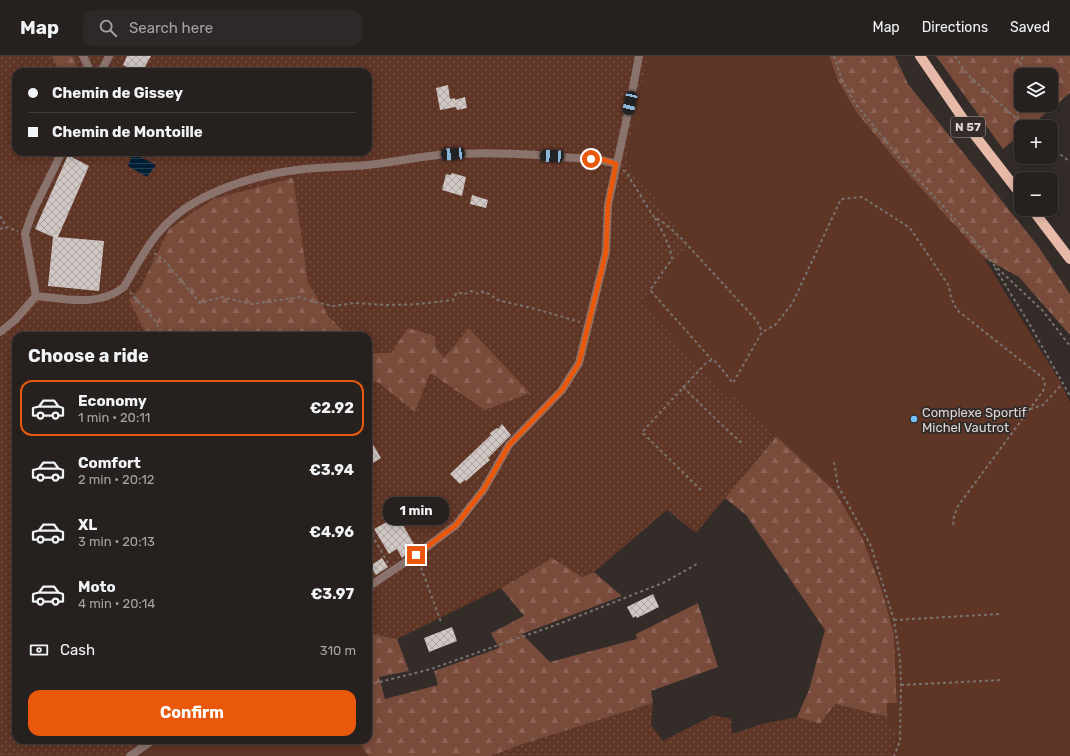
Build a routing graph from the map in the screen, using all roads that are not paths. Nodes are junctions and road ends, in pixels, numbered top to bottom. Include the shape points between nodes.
1 (83, 56) edge
2 (109, 56) edge
3 (639, 56) edge
4 (920, 56) edge
5 (89, 68) edge
6 (103, 68) edge
7 (60, 156) edge
8 (616, 164) junction
9 (1014, 186) edge
10 (1037, 216) edge
11 (1070, 259) edge
12 (36, 296) junction
13 (0, 332) edge
14 (372, 584) edge
15 (147, 744) edge
16 (130, 756) edge

1 - 5 street
2 - 6 street
3 - 8 street
4 - 9 main road, N 57 via 966,124
7 - 12 street via 33,211 25,234
8 - 12 street via 604,160 552,156 469,153 367,165 303,169 252,178 224,188 173,217 161,229 124,286 109,296 84,301
8 - 14 street via 608,205 606,252 579,363 562,390 509,445 484,489 456,525
10 - 11 main road
12 - 13 street via 15,320
15 - 16 street

